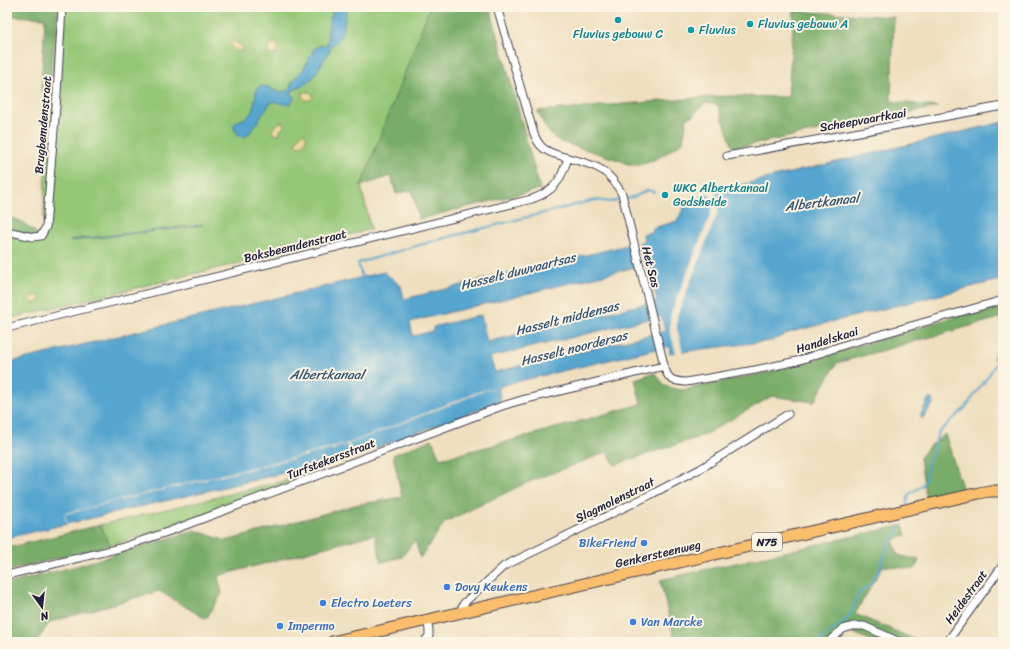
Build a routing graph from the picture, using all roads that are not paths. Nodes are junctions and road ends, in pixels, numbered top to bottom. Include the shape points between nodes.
1 (62, 7) edge
2 (497, 7) edge
3 (1003, 106) edge
4 (727, 156) dead end
5 (568, 158) junction
6 (7, 231) edge
7 (1003, 300) edge
8 (7, 328) edge
9 (664, 366) junction
10 (788, 414) dead end
11 (1003, 486) edge
12 (988, 491) junction
13 (1003, 491) edge
14 (1003, 566) edge
15 (7, 575) edge
16 (460, 612) junction
17 (427, 620) junction
18 (332, 642) edge
19 (424, 642) edge
20 (828, 642) edge
21 (900, 642) edge
22 (947, 642) edge

1 - 6 street, Brugbemdenstraat via 46,227 41,236 33,237
2 - 5 street via 537,141 542,148
3 - 4 street, Scheepvaartkaai
5 - 8 street, Boksbeemdenstraat via 558,182 542,196
5 - 9 street, Het Sas via 602,170 619,187
7 - 9 street, Handelskaai via 768,368 686,382 669,378
9 - 15 street, Turfstekersstraat via 502,406 170,531 120,548
10 - 16 street, Slagmolenstraat via 700,470 504,566 464,603
11 - 12 main road, Genkersteenweg / N75
12 - 13 main road, Genkersteenweg / N75
12 - 16 main road, Genkersteenweg / N75
14 - 22 street, Heidestraat
16 - 17 main road, Genkersteenweg / N75
17 - 18 main road, Genkersteenweg / N75
17 - 19 street via 429,636
20 - 21 street via 843,629 852,626 864,626

